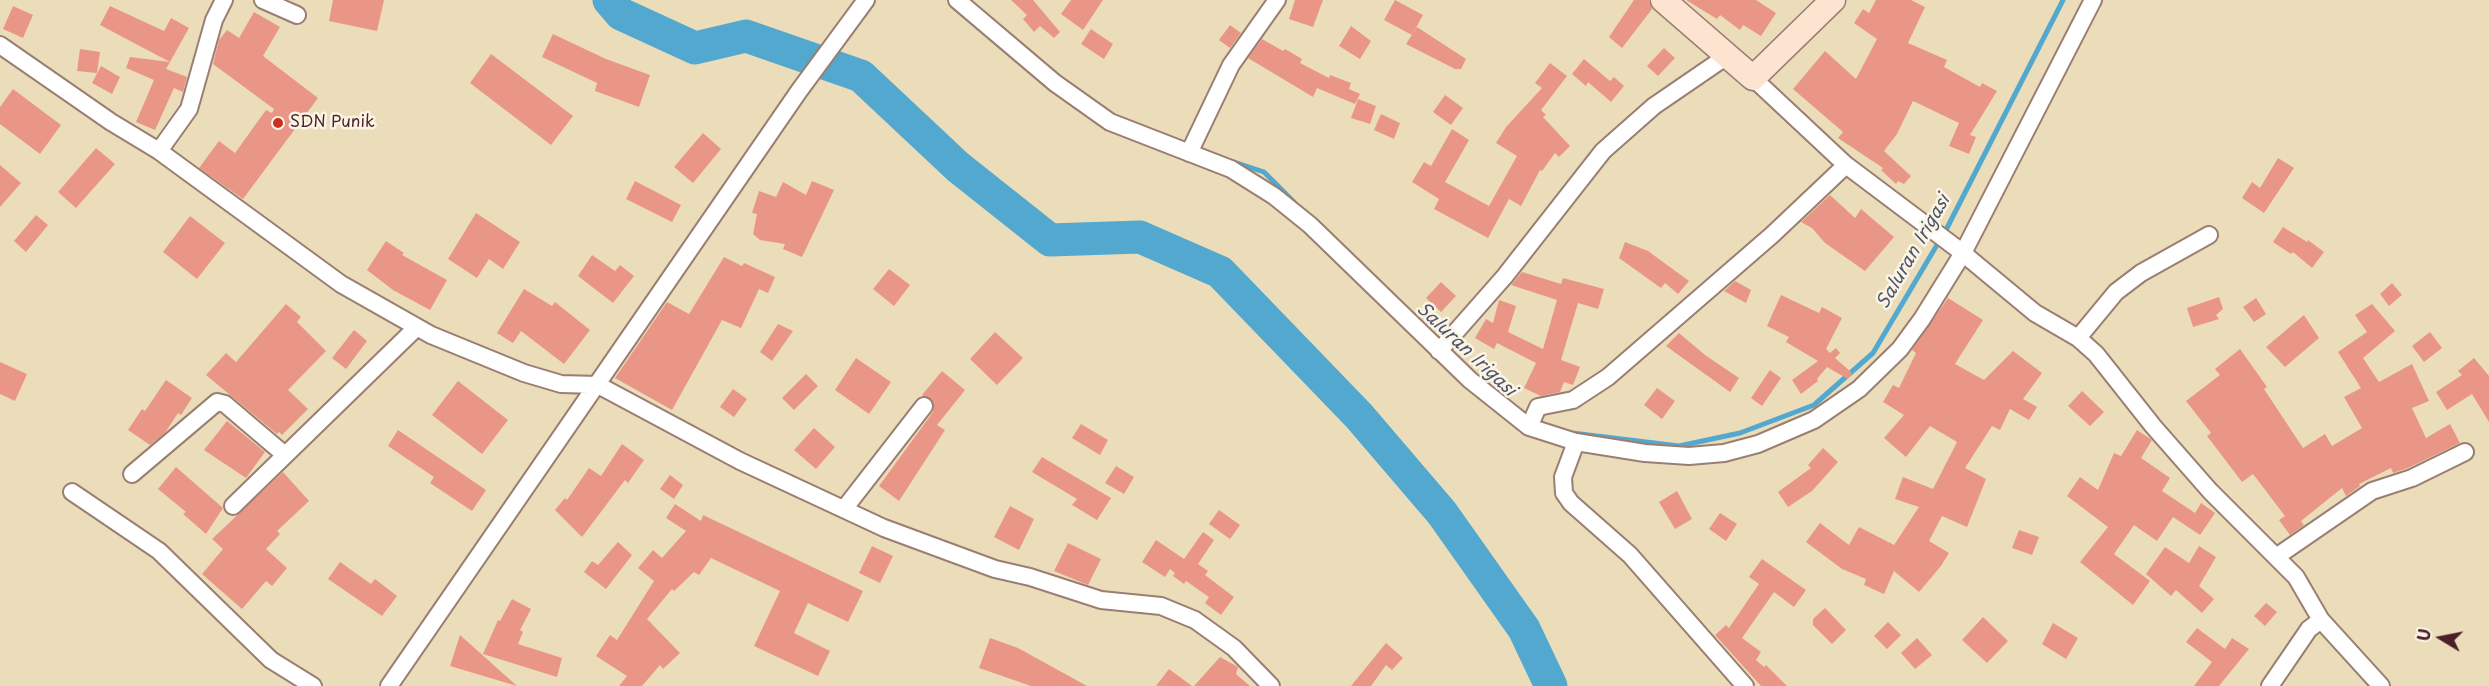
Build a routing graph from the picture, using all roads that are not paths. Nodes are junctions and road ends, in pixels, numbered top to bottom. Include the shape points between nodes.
1 (224, 0) edge
2 (263, 0) edge
3 (957, 0) edge
4 (1277, 0) edge
5 (1663, 0) edge
6 (1833, 0) edge
7 (2093, 0) edge
8 (865, 1) edge
9 (297, 15) dead end
10 (0, 45) edge
11 (1727, 56) junction
12 (1753, 78) junction
13 (1191, 146) junction
14 (159, 151) junction
15 (1846, 165) junction
16 (2209, 235) dead end
17 (1961, 251) junction
18 (417, 327) junction
19 (2078, 338) junction
20 (1440, 350) junction
21 (598, 385) junction
22 (924, 406) dead end
23 (1533, 418) junction
24 (1576, 442) junction
25 (2465, 452) dead end
26 (285, 455) junction
27 (132, 474) dead end
28 (72, 492) dead end
29 (233, 507) dead end
30 (844, 509) junction
31 (2276, 557) junction
32 (2321, 620) junction
33 (313, 686) edge
34 (389, 686) edge
35 (1271, 686) edge
36 (1745, 686) edge
37 (2270, 686) edge
38 (2381, 686) edge

1 - 14 street via 214,20 189,109
2 - 9 street
3 - 13 street via 1055,83 1110,122
4 - 13 street via 1231,65
5 - 11 street
6 - 12 street
7 - 17 street
8 - 21 street
10 - 14 street
11 - 12 street
11 - 20 street via 1653,106 1603,151 1505,276
12 - 15 street
13 - 20 street via 1274,196 1310,225
14 - 18 street via 341,284
15 - 17 street
15 - 23 street via 1772,235 1608,377 1573,400
16 - 19 street via 2141,273 2116,292
17 - 19 street via 2035,313
17 - 24 street via 1900,349 1859,389 1814,420 1758,444 1708,455 1646,453
18 - 21 street via 524,373 561,384
18 - 26 street
19 - 31 street via 2210,491
20 - 23 street via 1482,391
21 - 30 street via 740,461
21 - 34 street
22 - 30 street
23 - 24 street
24 - 36 street via 1563,477 1564,494 1630,555
25 - 31 street via 2412,478 2372,491
26 - 27 street via 225,404 217,402
26 - 29 street
28 - 33 street via 159,551 271,660
30 - 35 street via 995,569 1101,600 1161,606 1195,620 1234,648
31 - 32 street via 2301,582
32 - 37 street via 2309,628
32 - 38 street

